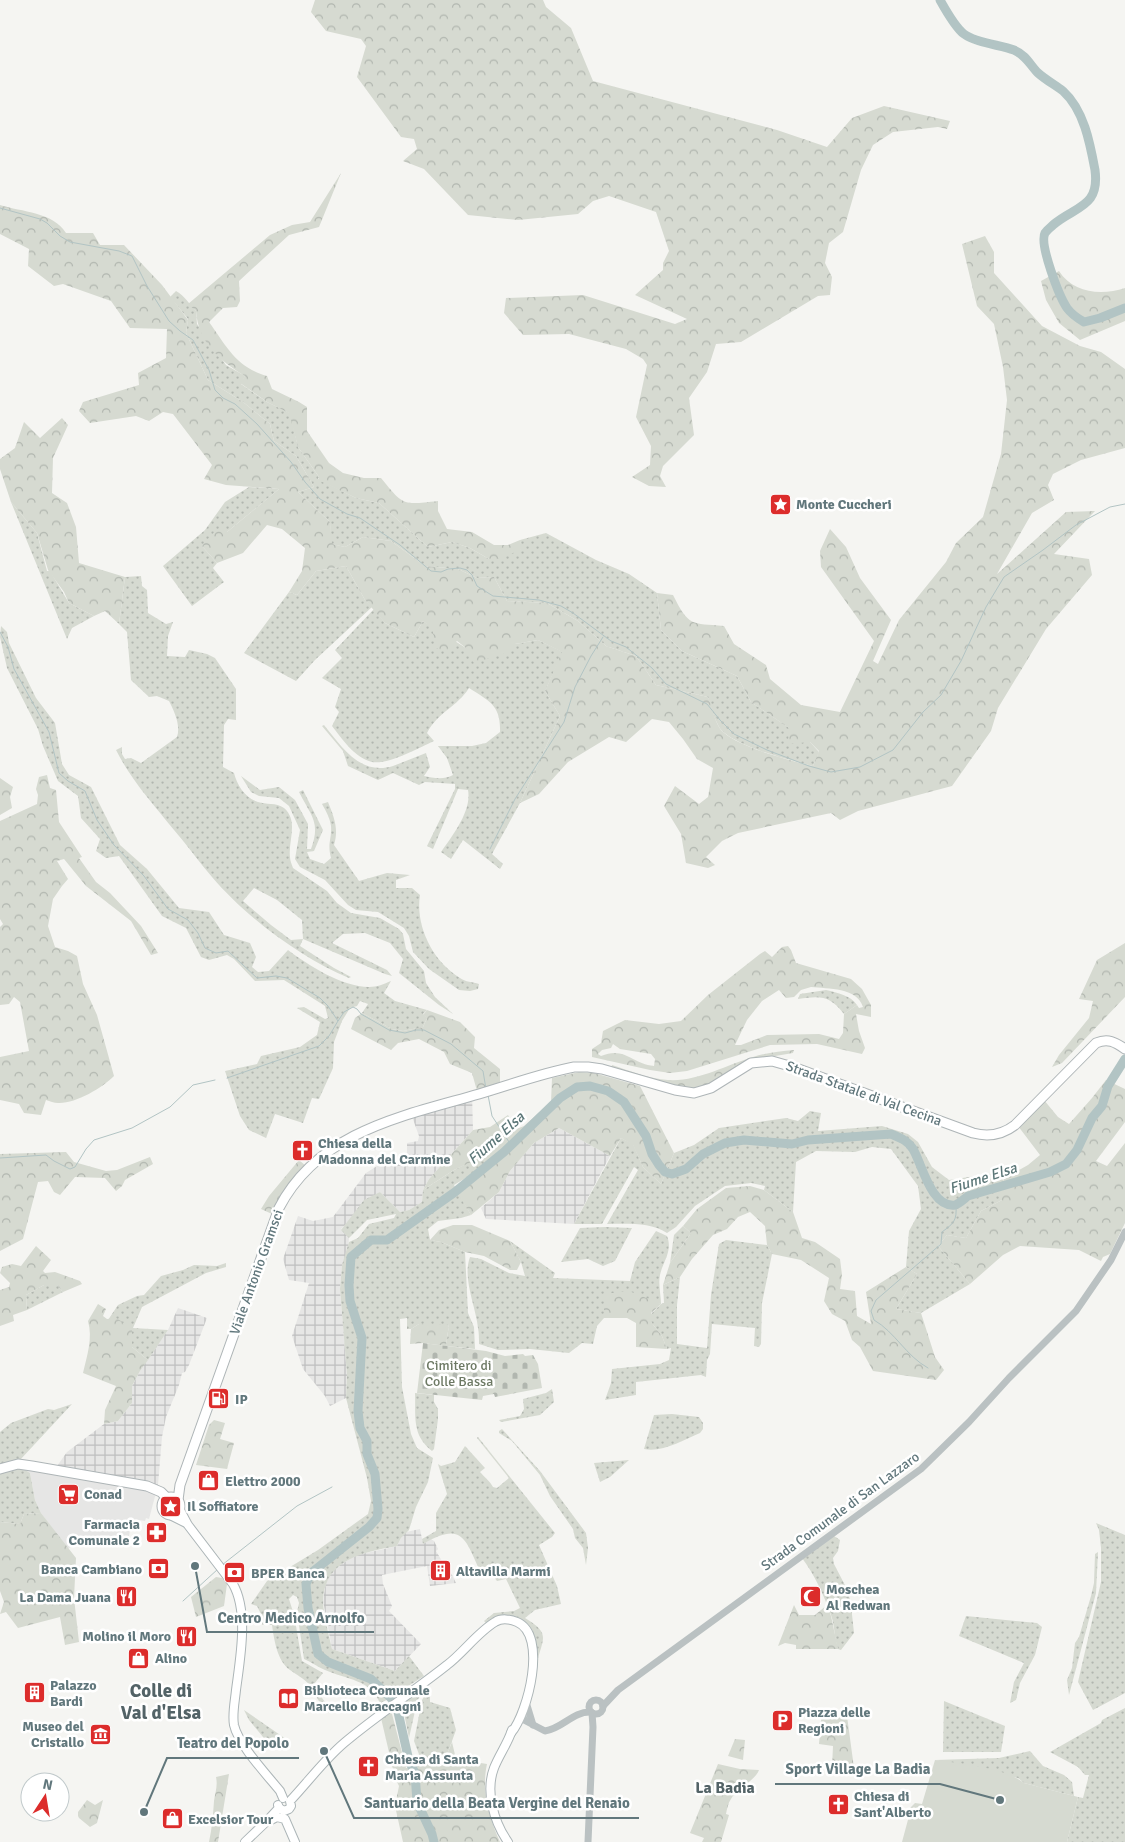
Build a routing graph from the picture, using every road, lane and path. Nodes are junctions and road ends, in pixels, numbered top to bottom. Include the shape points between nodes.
1 (1125, 1049) edge
2 (488, 1091) joint
3 (1125, 1232) edge
4 (0, 1469) edge
5 (174, 1500) junction
6 (172, 1516) junction
7 (188, 1525) junction
8 (618, 1690) junction
9 (527, 1695) junction
10 (593, 1702) junction
11 (603, 1706) junction
12 (594, 1713) junction
13 (578, 1714) junction
14 (520, 1715) junction
15 (533, 1725) junction
16 (514, 1730) junction
17 (302, 1788) junction
18 (286, 1800) junction
19 (266, 1822) junction
20 (245, 1842) edge
21 (295, 1842) edge
22 (508, 1842) edge
23 (588, 1842) edge

1 - 2 main road, Strada Statale di Val Cecina via 1116,1043 1096,1043 1013,1126 991,1135 968,1131 772,1061 748,1064 711,1088 696,1093 586,1067 566,1069
2 - 5 main road, Viale Antonio Gramsci via 382,1122 355,1134 320,1158 291,1189 274,1219
3 - 8 street, Strada Comunale di San Lazzaro via 1111,1260 1076,1311 921,1469
4 - 5 main road via 20,1464 58,1470 147,1486
5 - 6 main road
5 - 6 main road via 163,1502 162,1510
5 - 7 main road
6 - 7 main road
7 - 18 main road via 233,1584 239,1599 242,1633 234,1709 236,1732
8 - 10 street, Strada Comunale di San Lazzaro
8 - 11 street, Strada Comunale di San Lazzaro
9 - 14 main road
9 - 15 street
9 - 17 main road via 532,1657 530,1638 521,1624 500,1620 436,1674 373,1719 337,1750
10 - 11 street
10 - 12 street via 590,1706
10 - 13 street, Strada Comunale di San Lazzaro
11 - 12 street via 601,1712
12 - 13 street
12 - 23 street
13 - 15 street via 548,1731
14 - 15 street
14 - 16 main road
15 - 16 street via 522,1724
16 - 22 main road via 494,1766 491,1781 495,1818
17 - 18 main road
17 - 18 main road via 290,1793
18 - 19 main road via 284,1811 279,1808
18 - 21 main road
19 - 20 main road
19 - 21 main road via 276,1817 285,1819

